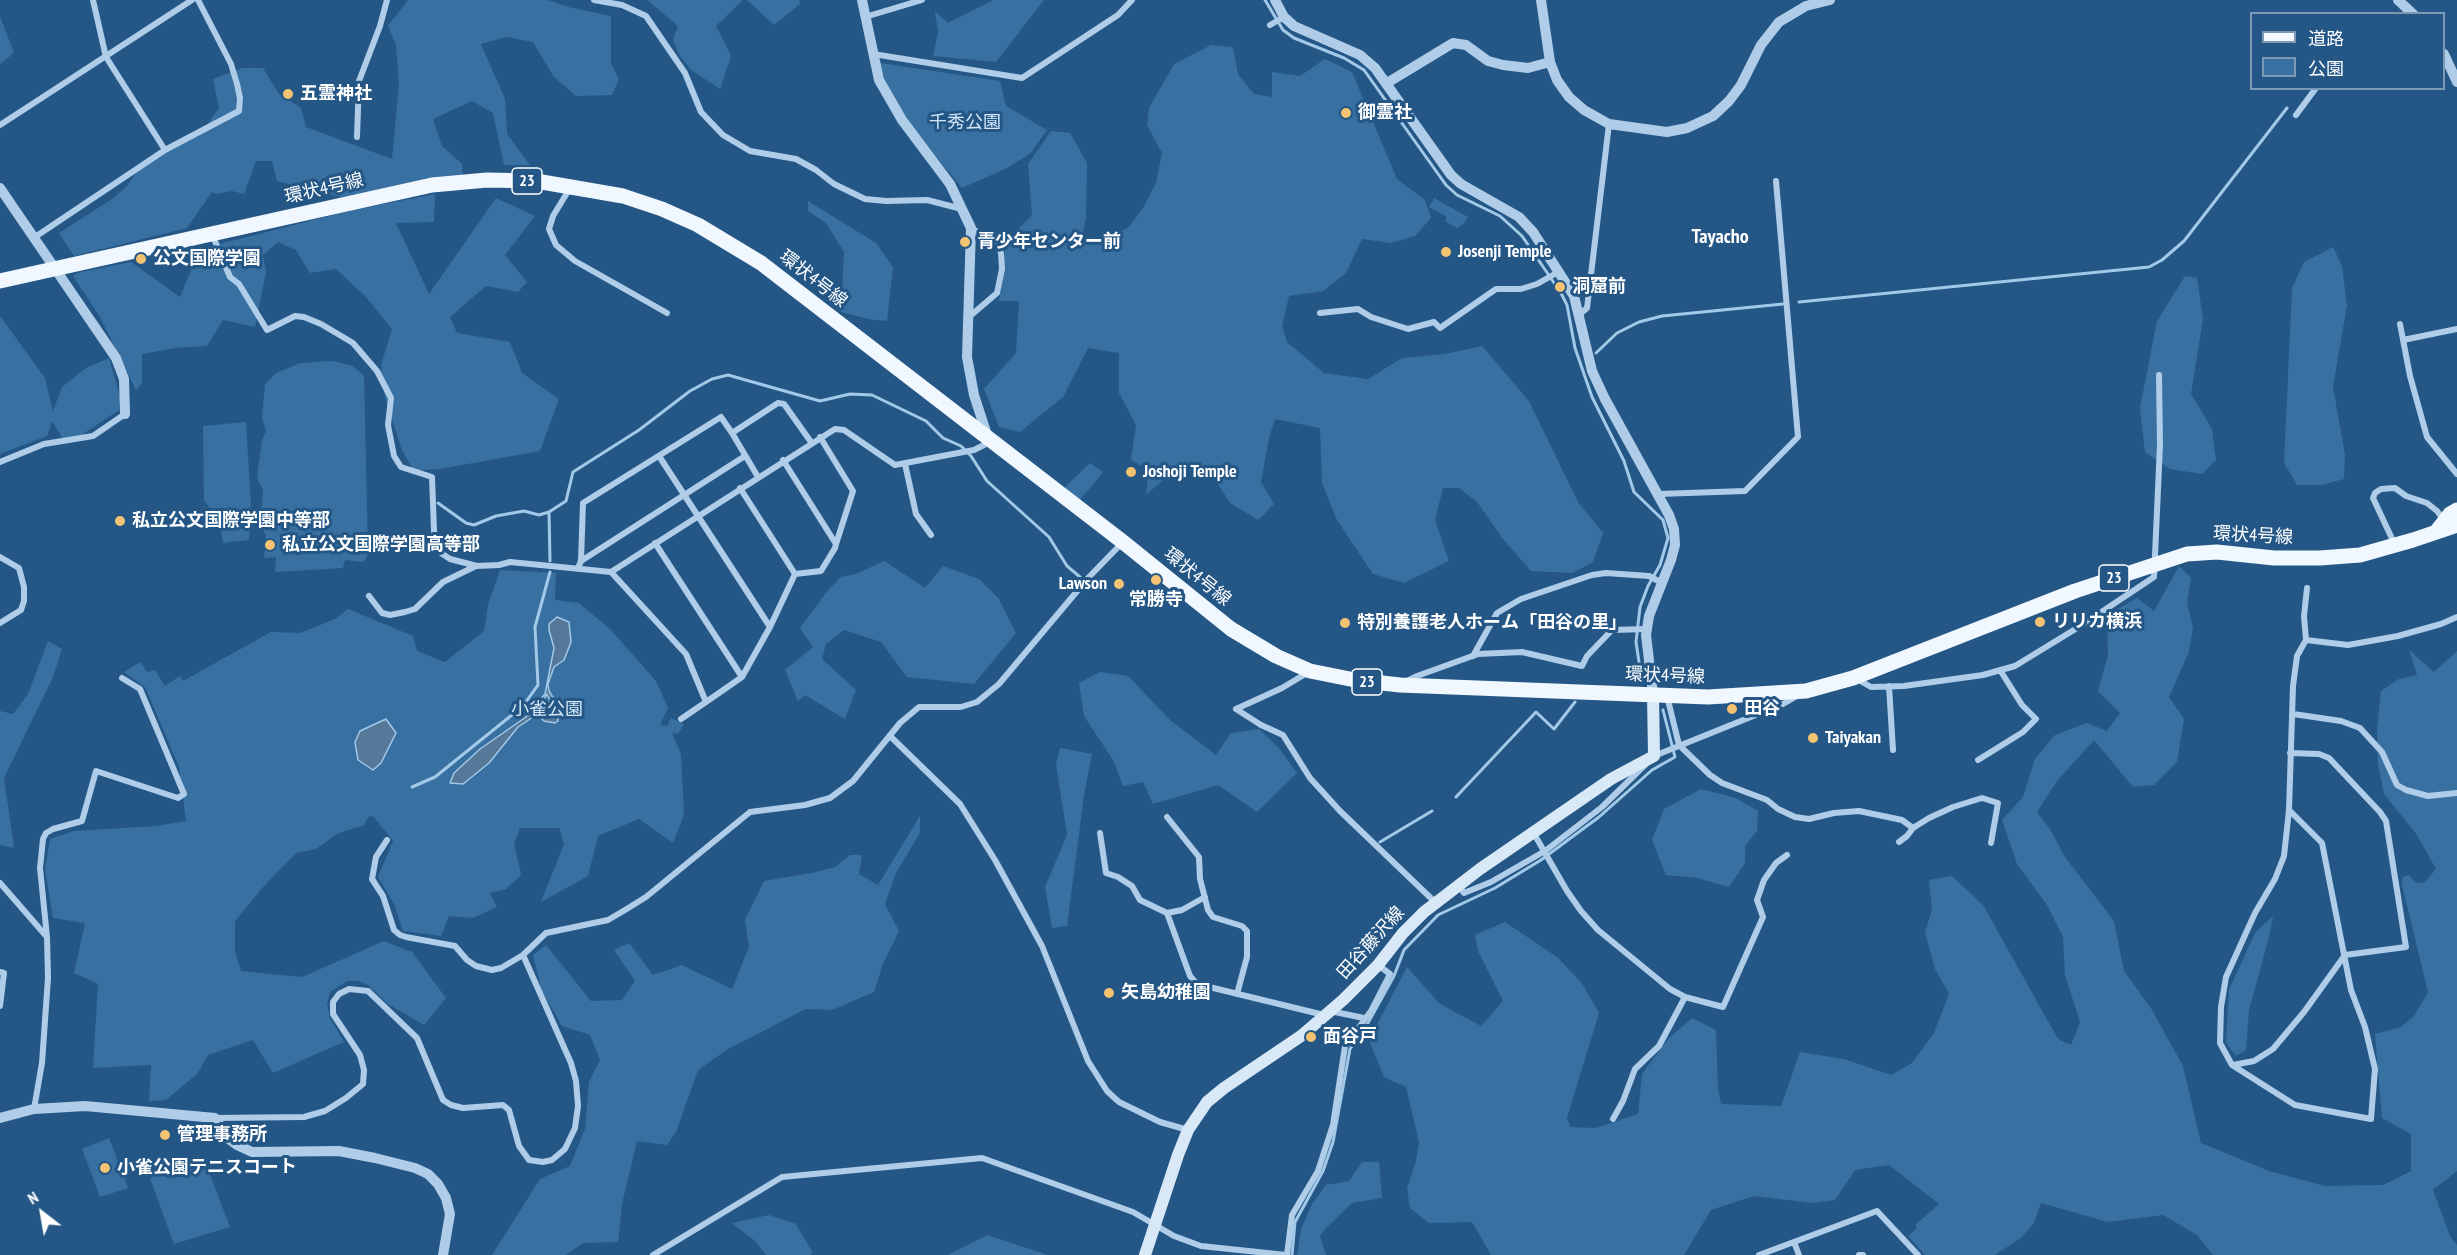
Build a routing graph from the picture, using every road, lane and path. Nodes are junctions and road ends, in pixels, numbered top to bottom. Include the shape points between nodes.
1 (93, 0) edge
2 (192, 0) edge
3 (198, 0) edge
4 (387, 0) edge
5 (594, 0) edge
6 (862, 0) edge
7 (922, 0) edge
8 (1132, 0) edge
9 (1275, 0) edge
10 (1541, 0) edge
11 (1830, 0) edge
12 (2398, 0) edge
13 (2409, 12) edge
14 (865, 17) junction
15 (1282, 18) junction
16 (1270, 25) dead end
17 (872, 54) junction
18 (2445, 56) edge
19 (106, 57) junction
20 (1550, 62) junction
21 (2457, 82) edge
22 (1388, 83) junction
23 (2315, 90) edge
24 (2296, 115) dead end
25 (1609, 124) junction
26 (0, 125) edge
27 (357, 137) dead end
28 (165, 150) junction
29 (1776, 181) dead end
30 (572, 186) junction
31 (0, 188) edge
32 (964, 210) junction
33 (972, 228) junction
34 (212, 234) junction
35 (35, 237) junction
36 (57, 268) junction
37 (1553, 275) junction
38 (0, 281) edge
39 (667, 313) dead end
40 (1320, 313) dead end
41 (1579, 315) junction
42 (969, 317) junction
43 (2400, 324) dead end
44 (2457, 329) edge
45 (2403, 340) junction
46 (2159, 375) dead end
47 (125, 414) joint
48 (732, 433) junction
49 (820, 437) junction
50 (988, 438) junction
51 (811, 442) junction
52 (658, 456) junction
53 (745, 456) junction
54 (783, 460) junction
55 (0, 462) edge
56 (905, 464) junction
57 (2457, 474) edge
58 (758, 477) junction
59 (740, 488) junction
60 (1659, 494) junction
61 (684, 495) junction
62 (2457, 510) edge
63 (698, 516) junction
64 (2446, 526) edge
65 (931, 535) dead end
66 (1123, 542) junction
67 (655, 543) junction
68 (836, 544) junction
69 (2395, 545) junction
70 (0, 557) edge
71 (581, 561) junction
72 (2154, 564) junction
73 (477, 566) junction
74 (578, 568) junction
75 (611, 572) junction
76 (795, 574) junction
77 (1656, 580) junction
78 (2307, 588) dead end
79 (369, 596) dead end
80 (2457, 617) edge
81 (0, 623) edge
82 (770, 627) junction
83 (1644, 629) junction
84 (2306, 640) junction
85 (1472, 656) junction
86 (2000, 670) junction
87 (1310, 671) junction
88 (742, 677) junction
89 (122, 678) dead end
90 (1853, 678) junction
91 (1400, 686) junction
92 (1890, 686) junction
93 (1806, 691) junction
94 (1660, 695) junction
95 (706, 702) junction
96 (2292, 714) junction
97 (681, 719) dead end
98 (890, 736) junction
99 (1678, 746) junction
100 (1893, 750) dead end
101 (2290, 753) junction
102 (1654, 756) junction
103 (1978, 760) dead end
104 (2457, 794) edge
105 (2289, 810) junction
106 (1167, 816) dead end
107 (1912, 828) junction
108 (1533, 832) junction
109 (1100, 833) dead end
110 (387, 840) dead end
111 (1899, 842) dead end
112 (1991, 843) dead end
113 (1546, 854) junction
114 (1787, 855) dead end
115 (0, 883) edge
116 (1458, 886) junction
117 (1205, 897) junction
118 (1436, 903) junction
119 (1167, 913) junction
120 (47, 937) junction
121 (523, 955) junction
122 (2345, 955) junction
123 (1378, 965) junction
124 (0, 972) edge
125 (1237, 994) junction
126 (1685, 997) junction
127 (0, 1006) edge
128 (1328, 1013) junction
129 (1364, 1018) junction
130 (2232, 1065) junction
131 (34, 1109) junction
132 (0, 1118) edge
133 (215, 1118) junction
134 (1613, 1119) dead end
135 (1188, 1130) junction
136 (1155, 1223) junction
137 (1794, 1242) junction
138 (443, 1255) edge
139 (653, 1255) edge
140 (1145, 1255) edge
141 (1286, 1255) edge
142 (1759, 1255) edge
143 (1799, 1255) edge
144 (1918, 1255) edge

1 - 19 street
2 - 19 street
3 - 28 street via 231,64 238,111
4 - 27 street via 359,81
5 - 32 street via 622,5 646,16 685,73 701,112 723,135 750,151 796,159 865,199 927,200
6 - 14 street
7 - 14 street
8 - 17 street via 1118,15 1022,78
9 - 15 street
10 - 20 street
11 - 25 street via 1806,6 1779,22 1761,45 1736,93 1705,121 1666,132
12 - 13 street
14 - 17 street
15 - 16 street
15 - 22 street via 1360,55
17 - 32 street via 889,100 950,184
18 - 21 street
19 - 26 street
19 - 28 street
20 - 22 street via 1528,68 1511,67 1488,61 1466,45 1453,43
20 - 25 street via 1557,80 1576,104
22 - 37 street via 1451,175 1519,217 1530,229
23 - 24 street
25 - 41 street via 1587,308
28 - 35 street
29 - 60 street via 1798,437 1745,491
30 - 34 main road, 環状4号線 / 23 via 487,180 432,185
30 - 39 street via 549,229 556,245 575,261
30 - 50 main road, 環状4号線 / 23 via 662,209 738,247
31 - 35 street
32 - 33 street
33 - 42 street
33 - 42 street via 996,242 1002,269 997,293
34 - 36 main road, 環状4号線 / 23
34 - 73 street via 230,277 239,284 267,330 296,316 304,317 353,343 377,370 391,398 388,425 394,456 401,467 432,477 436,544 450,559
35 - 36 street
36 - 38 main road, 環状4号線 / 23
36 - 47 street via 122,368
37 - 40 street via 1521,289 1496,289 1440,328 1434,322 1408,329 1358,309
37 - 41 street via 1574,296
41 - 60 street via 1592,371
42 - 50 street via 969,371
43 - 45 street
44 - 45 street
45 - 57 street via 2427,438
46 - 72 street
47 - 55 street via 93,436 44,444
48 - 51 street via 778,403 784,404
48 - 52 street via 721,417
48 - 53 street
49 - 51 street
49 - 56 street via 835,429 844,430 893,464
49 - 68 street via 853,491
50 - 56 street via 984,445 971,451
50 - 66 main road, 環状4号線 / 23
51 - 54 street
52 - 61 street
52 - 71 street via 583,503
53 - 58 street
53 - 61 street
54 - 58 street
54 - 68 street
56 - 65 street via 916,514
58 - 59 street
59 - 63 street
59 - 76 street
60 - 77 street via 1670,515 1674,537 1671,560
61 - 63 street
61 - 71 street
62 - 64 main road, 23
63 - 67 street
63 - 82 street
64 - 69 main road, 環状4号線 / 23
64 - 69 street via 2438,511 2427,503 2395,488 2381,489 2373,498
66 - 87 main road, 環状4号線 / 23 via 1231,629
66 - 98 street via 1089,576 999,684 977,702 961,707 919,707
67 - 75 street
67 - 88 street
68 - 76 street via 821,571
69 - 72 main road, 環状4号線 / 23 via 2361,555 2320,558 2187,554
70 - 81 street via 19,567 24,587 21,610
71 - 74 street
72 - 86 street via 2154,577 2015,666
72 - 90 main road, 環状4号線 / 23
73 - 74 street via 510,562
73 - 79 street via 443,582 415,609 405,612 382,613
74 - 75 street
75 - 95 street via 686,654
76 - 82 street
77 - 83 street
77 - 85 street via 1606,573 1521,599 1497,613
78 - 84 street
80 - 84 street via 2397,636 2348,645
82 - 88 street
83 - 85 street via 1612,630 1582,666 1522,652
83 - 94 street via 1647,656
84 - 96 street via 2297,657
85 - 91 street
86 - 92 street
86 - 103 street via 2036,719 2023,732
87 - 91 main road, 環状4号線 / 23
87 - 118 street via 1236,709 1283,735 1310,778 1340,811
88 - 95 street
89 - 120 street via 140,689 184,794 178,798 96,771 82,821 53,829 43,839 40,868
90 - 92 street via 1871,687
90 - 93 main road, 環状4号線 / 23
91 - 94 main road, 環状4号線 / 23
92 - 100 street
93 - 94 main road, 環状4号線 / 23 via 1708,697
93 - 99 street
94 - 99 street
94 - 102 main road
95 - 97 street
96 - 101 street
96 - 104 street via 2342,721 2360,728 2382,752 2397,785 2406,790 2428,796
98 - 121 street via 853,781 830,798 750,812 626,910 608,920 546,933
98 - 135 street via 960,804 1042,946 1088,1061 1107,1091 1119,1102 1160,1122
99 - 102 street
99 - 107 street via 1722,783 1767,800 1795,818 1859,811 1902,820
101 - 105 street
101 - 122 street via 2329,758 2386,821 2406,946
102 - 108 main road, 田谷藤沢線 via 1611,779
102 - 113 street
105 - 122 street via 2322,843
105 - 130 street via 2281,864 2226,976 2220,1043
106 - 117 street via 1199,857
107 - 111 street
107 - 112 street via 1953,807 1982,798 1998,803
108 - 113 street
108 - 116 main road, 田谷藤沢線
109 - 119 street via 1106,873 1132,886 1140,900
110 - 121 street via 376,857 372,879 383,896 394,930 400,935 455,946 467,960 484,969 501,968
113 - 116 street via 1464,894
113 - 126 street via 1581,911 1598,930
114 - 126 street via 1764,880 1756,900 1763,917 1723,1006
115 - 120 street
116 - 118 main road, 田谷藤沢線
117 - 119 street via 1182,910
117 - 125 street via 1213,918 1247,931 1247,957
118 - 123 main road, 田谷藤沢線 via 1411,924
119 - 125 street via 1190,976 1197,984
120 - 131 street via 42,1063
121 - 133 street via 576,1081 575,1128 565,1149 552,1160 529,1160 519,1146 509,1110 503,1105 463,1108 443,1100 417,1038 368,991 349,989 333,1002 333,1014 360,1055 363,1084 325,1111 304,1118
122 - 130 street via 2273,1049 2254,1061
122 - 130 street via 2351,990 2375,1069 2371,1119 2295,1105
123 - 128 main road, 田谷藤沢線
123 - 129 street via 1390,974
124 - 127 street via 4,973
125 - 128 street
126 - 134 street via 1659,1046 1635,1069
128 - 129 street
128 - 135 main road, 田谷藤沢線 via 1216,1094
129 - 141 street via 1345,1046 1333,1125 1318,1171 1292,1215
131 - 132 street
131 - 133 street via 116,1108
133 - 138 street via 229,1138 252,1152 339,1151 428,1174 446,1198 450,1214
135 - 136 main road, 田谷藤沢線
136 - 139 street via 982,1158 782,1177
136 - 140 main road, 田谷藤沢線
136 - 141 street via 1174,1236 1201,1246
137 - 142 street
137 - 143 street
137 - 144 street via 1877,1210

